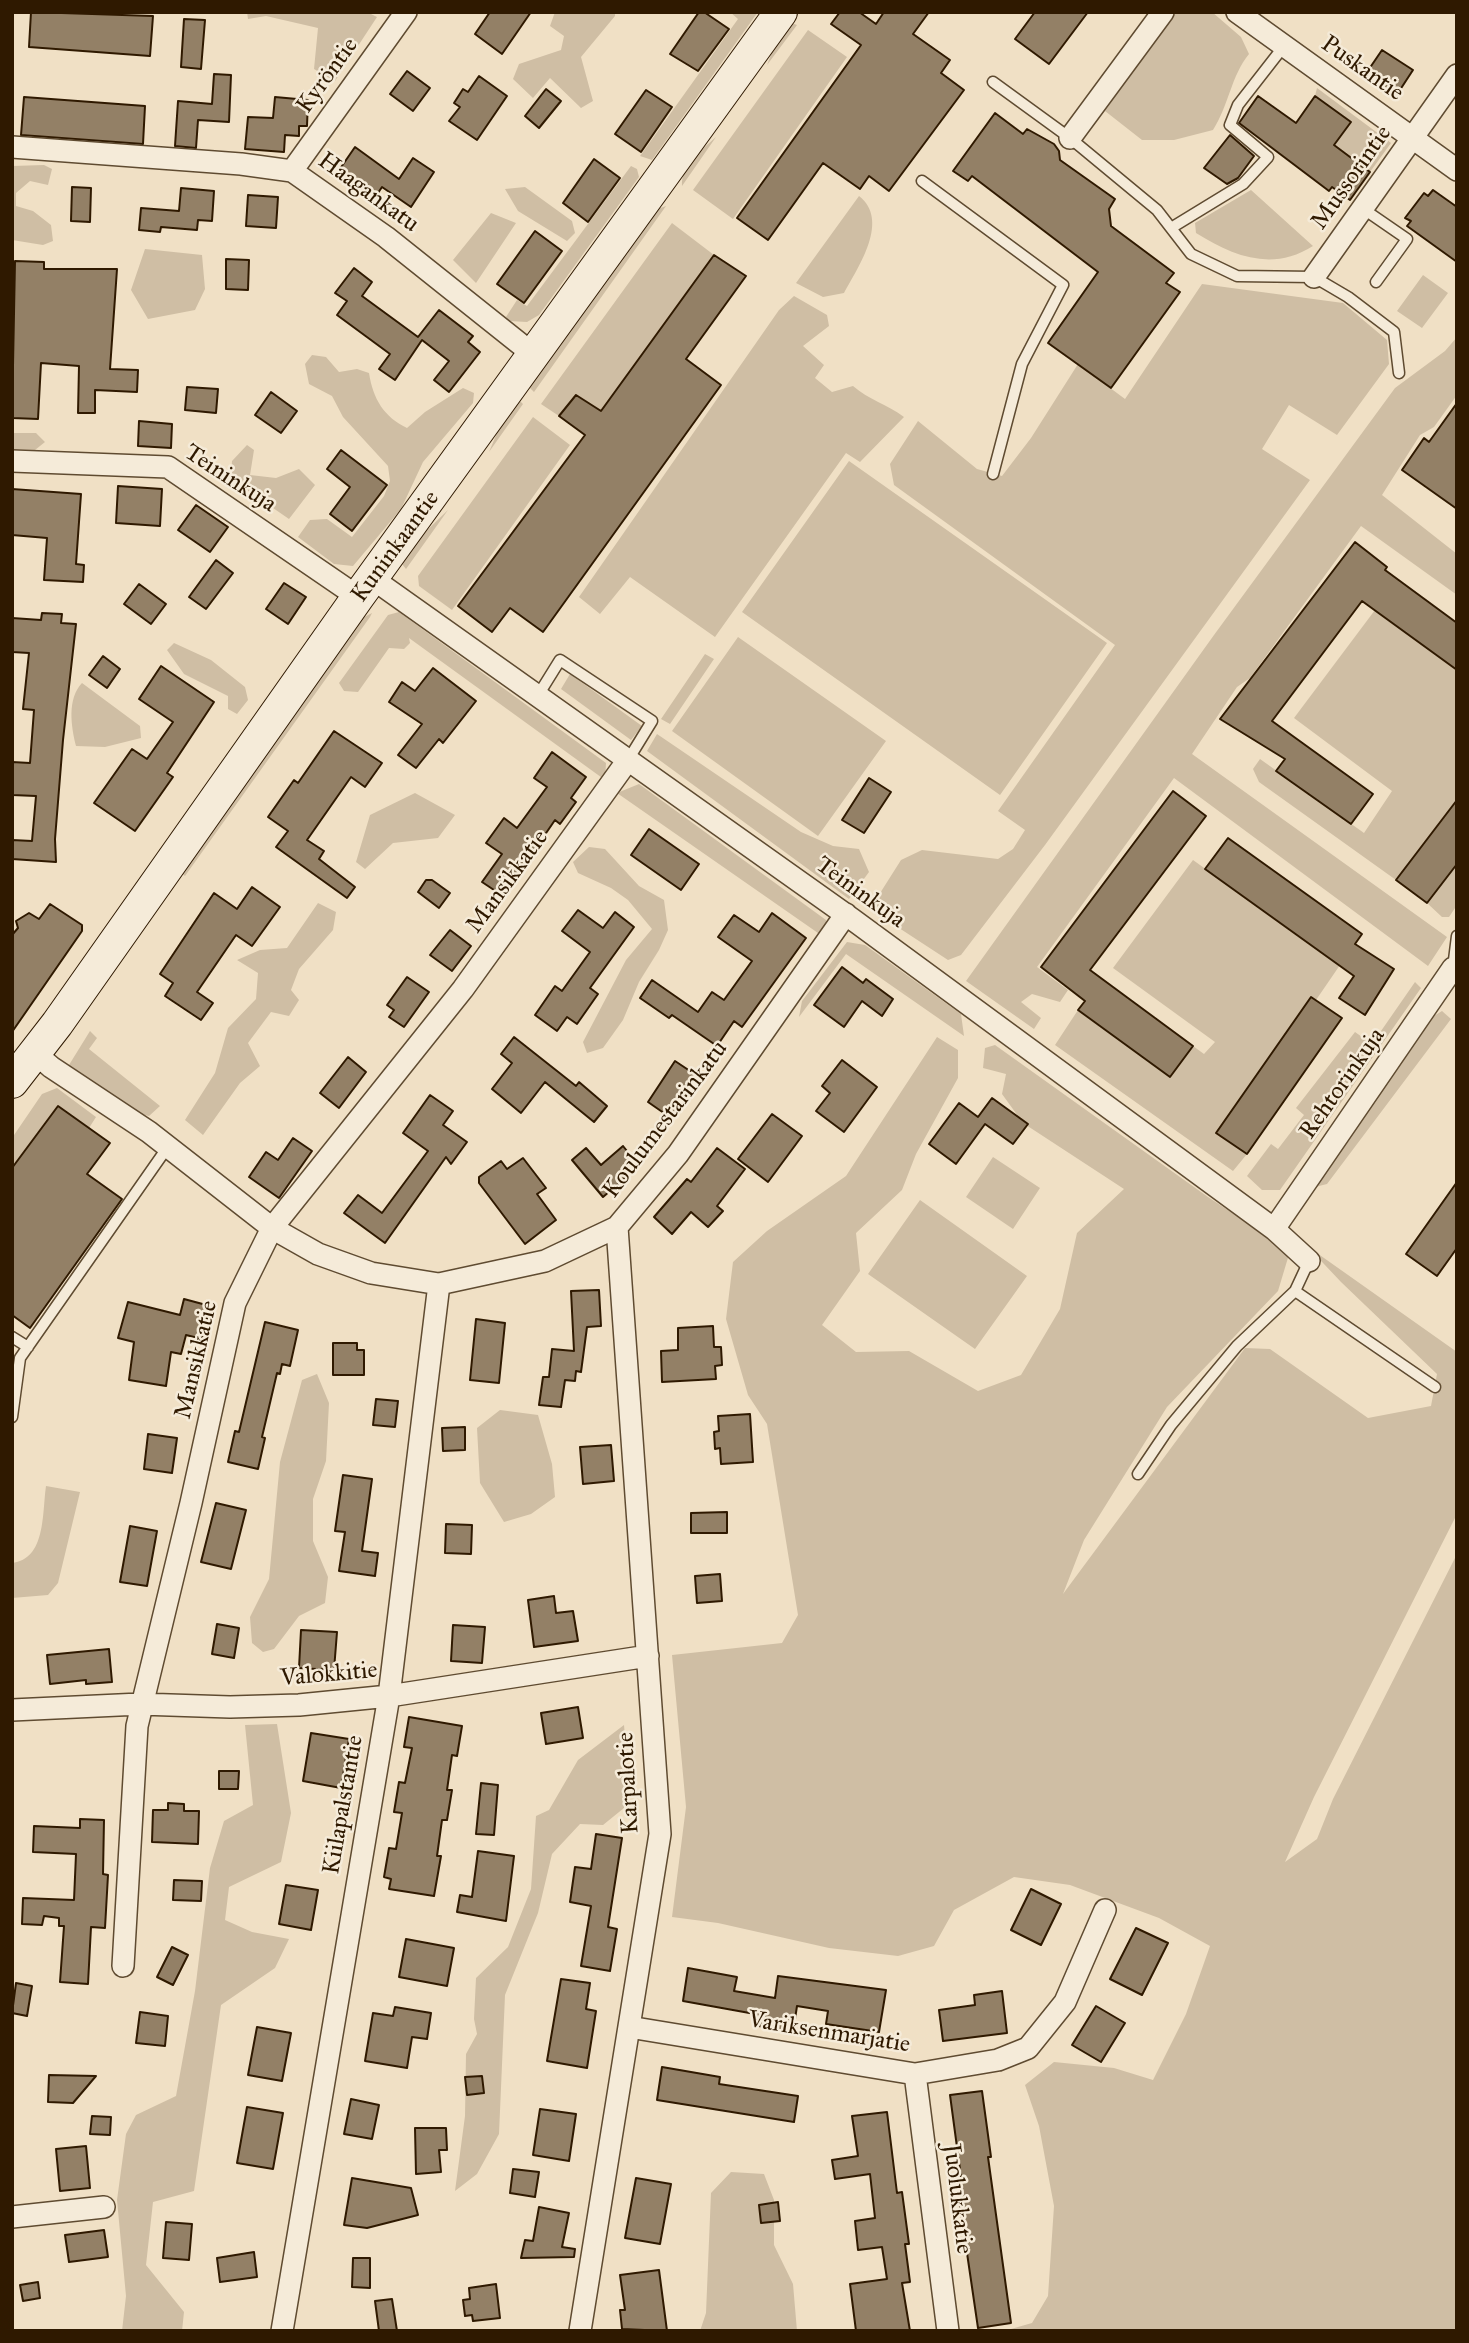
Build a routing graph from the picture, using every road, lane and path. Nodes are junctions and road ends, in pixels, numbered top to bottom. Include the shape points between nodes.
1 (406, 12) edge
2 (781, 12) edge
3 (1163, 12) edge
4 (1237, 12) edge
5 (1284, 46) junction
6 (1457, 75) edge
7 (993, 82) dead end
8 (1412, 137) junction
9 (1070, 138) junction
10 (12, 147) edge
11 (1457, 170) edge
12 (292, 171) junction
13 (922, 181) dead end
14 (1362, 208) junction
15 (1171, 228) junction
16 (1314, 277) junction
17 (1376, 282) dead end
18 (534, 355) junction
19 (1399, 373) dead end
20 (12, 461) edge
21 (993, 474) dead end
22 (366, 588) junction
23 (537, 697) junction
24 (628, 760) junction
25 (846, 914) junction
26 (1457, 936) edge
27 (1453, 968) joint
28 (35, 1053) junction
29 (12, 1082) edge
30 (167, 1147) junction
31 (617, 1227) junction
32 (272, 1228) junction
33 (1274, 1229) junction
34 (1309, 1261) joint
35 (439, 1284) junction
36 (1295, 1291) junction
37 (12, 1337) edge
38 (28, 1347) junction
39 (1435, 1387) dead end
40 (12, 1417) edge
41 (1138, 1474) dead end
42 (648, 1656) junction
43 (389, 1696) junction
44 (140, 1704) junction
45 (12, 1710) edge
46 (1105, 1910) dead end
47 (122, 1966) dead end
48 (629, 2027) junction
49 (915, 2074) junction
50 (104, 2207) dead end
51 (12, 2217) edge
52 (282, 2331) edge
53 (580, 2331) edge
54 (948, 2331) edge

1 - 12 street, Kyröntie
2 - 18 street, Kuninkaantie
3 - 9 street
4 - 5 street, Puskantie
5 - 8 street, Puskantie
5 - 15 lane via 1238,105 1230,125 1268,157 1243,184
6 - 8 street, Mussorintie
7 - 9 lane
8 - 11 street, Puskantie
8 - 14 street, Mussorintie
9 - 15 lane via 1157,210
10 - 12 street, Haagankatu
12 - 18 street, Haagankatu via 386,237
13 - 21 lane via 1063,285 1022,364
14 - 16 street, Mussorintie
14 - 17 lane via 1407,239
15 - 16 lane via 1191,254 1237,276
16 - 19 lane via 1394,332
18 - 22 street, Kuninkaantie
20 - 22 street, Teininkuja via 168,467
22 - 23 street, Teininkuja
22 - 28 street, Kuninkaantie
23 - 24 street, Teininkuja
23 - 24 lane via 560,660 652,721
24 - 25 street, Teininkuja
24 - 32 street, Mansikkatie via 463,989
25 - 31 street, Koulumestarinkatu via 678,1154
25 - 33 street, Teininkuja
26 - 27 lane
27 - 33 street, Rehtorinkuja
28 - 29 street, Kuninkaantie
28 - 30 street, Koulumestarinkatu
30 - 32 street, Koulumestarinkatu
30 - 38 lane
31 - 35 street, Koulumestarinkatu via 545,1261
31 - 42 street, Karpalotie
32 - 35 street, Koulumestarinkatu via 318,1254 371,1273
32 - 44 street, Mansikkatie via 235,1303
33 - 34 street, Teininkuja
34 - 36 lane
35 - 43 street, Kiilapalstantie
36 - 39 lane
36 - 41 lane via 1237,1346 1171,1425
37 - 38 lane
38 - 40 lane via 20,1358
42 - 43 street, Valokkitie
42 - 48 street, Karpalotie via 660,1834
43 - 44 street, Valokkitie via 285,1706
43 - 52 street, Kiilapalstantie
44 - 45 street, Valokkitie
44 - 47 street, Mansikkatie
46 - 49 street, Variksenmarjatie via 1065,2002 1028,2048 998,2060
48 - 49 street, Variksenmarjatie
48 - 53 street, Karpalotie
49 - 54 street, Juolukkatie
50 - 51 street

